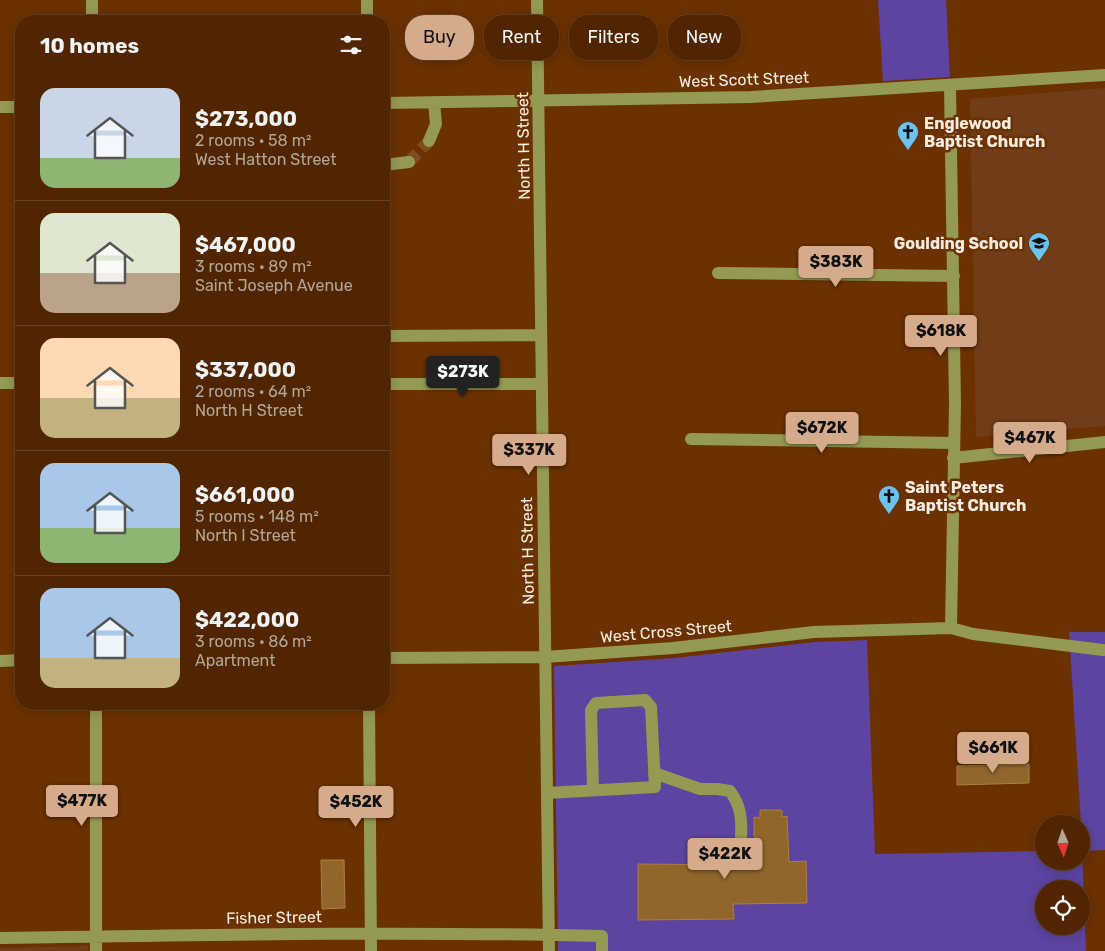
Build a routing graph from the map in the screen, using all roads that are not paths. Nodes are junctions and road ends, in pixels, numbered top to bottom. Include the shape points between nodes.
1 (92, 0) edge
2 (367, 0) edge
3 (537, 0) edge
4 (92, 15) edge
5 (367, 15) edge
6 (1105, 75) edge
7 (950, 86) junction
8 (538, 100) junction
9 (434, 102) junction
10 (390, 103) edge
11 (0, 107) edge
12 (15, 107) edge
13 (429, 141) tunnel mouth
14 (409, 162) tunnel mouth
15 (390, 164) edge
16 (718, 273) dead end
17 (954, 276) junction
18 (541, 335) junction
19 (390, 336) edge
20 (0, 383) edge
21 (15, 383) edge
22 (390, 384) edge
23 (542, 384) junction
24 (691, 439) dead end
25 (1105, 442) edge
26 (953, 443) junction
27 (953, 458) junction
28 (951, 628) junction
29 (1103, 650) dead end
30 (545, 657) junction
31 (390, 658) edge
32 (15, 660) edge
33 (0, 661) edge
34 (96, 710) edge
35 (369, 710) edge
36 (654, 773) junction
37 (593, 790) junction
38 (547, 793) junction
39 (741, 837) dead end
40 (370, 932) junction
41 (549, 935) junction
42 (96, 936) junction
43 (0, 938) edge
44 (96, 951) edge
45 (370, 951) edge
46 (549, 951) edge
47 (602, 951) edge

1 - 4 street
2 - 5 street
3 - 8 street, North H Street
6 - 7 street, West Scott Street
7 - 8 street, West Scott Street via 751,97
7 - 17 street
8 - 9 street, West Scott Street
8 - 18 street, North H Street
9 - 10 street, West Scott Street
9 - 13 street via 436,124
11 - 12 street
14 - 15 street
16 - 17 street
17 - 26 street
18 - 19 street
18 - 23 street, North H Street
20 - 21 street
22 - 23 street
23 - 30 street, North H Street
24 - 26 street
25 - 27 street
26 - 27 street
27 - 28 street
28 - 29 street, West Cross Street via 974,634
28 - 30 street, West Cross Street via 814,632 673,648
30 - 31 street, West Cross Street
30 - 38 street, North H Street
32 - 33 street
34 - 42 street
35 - 40 street
36 - 37 street via 655,787
36 - 37 street via 651,707 645,700 596,703 591,710
36 - 39 street via 700,790 730,791 737,800 742,817
37 - 38 street
38 - 41 street, North H Street
40 - 41 street, Fisher Street
40 - 42 street, Fisher Street
40 - 45 street
41 - 46 street, North H Street
41 - 47 street, Fisher Street via 602,936
42 - 43 street, Fisher Street
42 - 44 street

